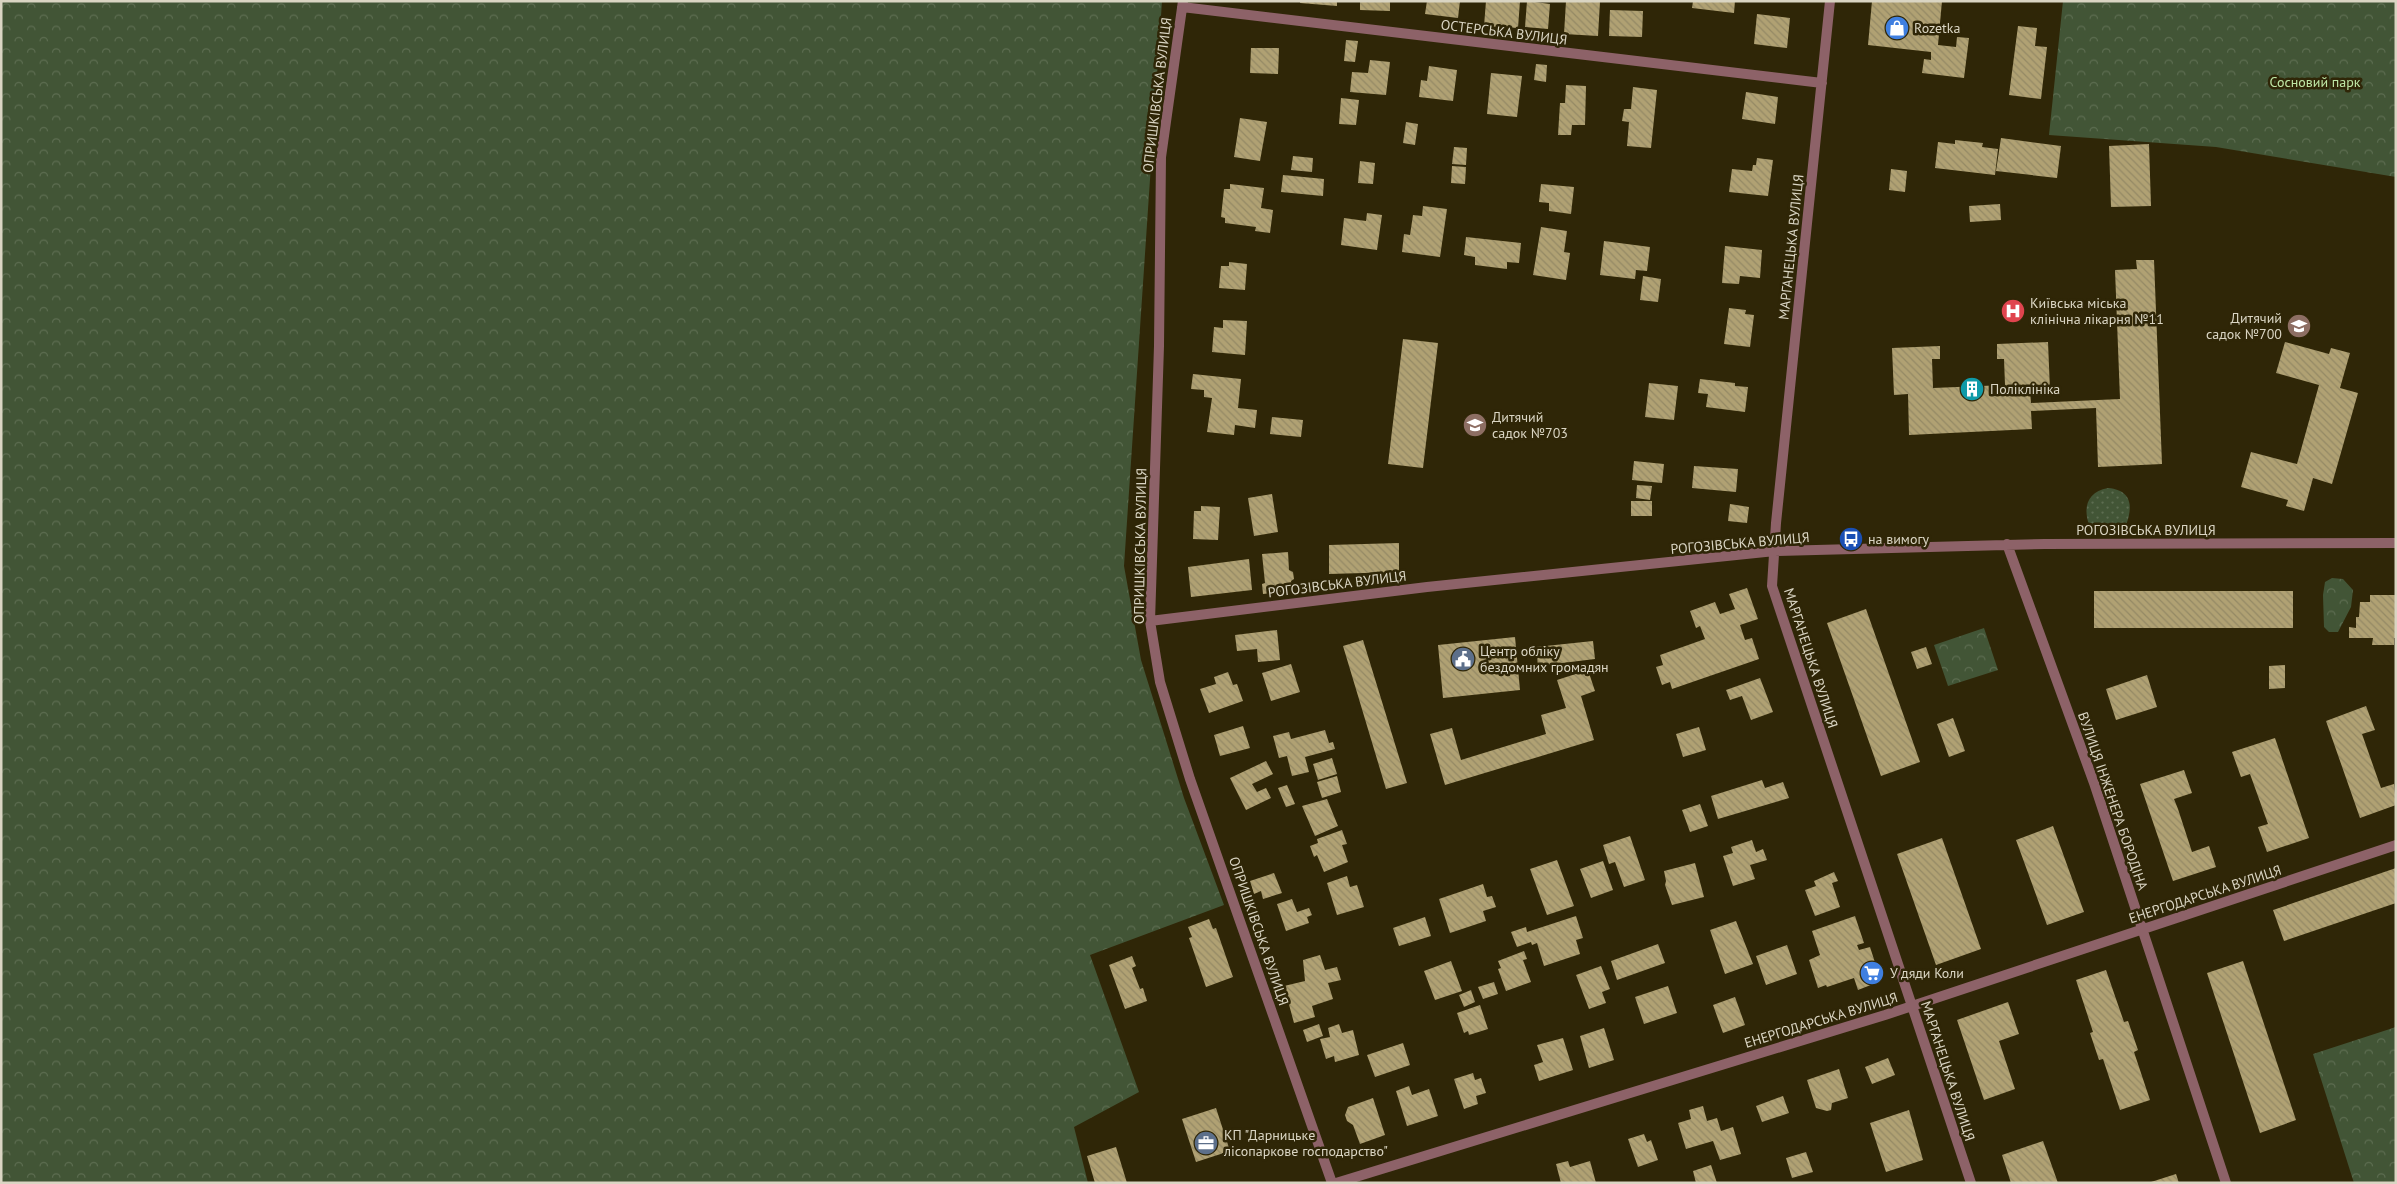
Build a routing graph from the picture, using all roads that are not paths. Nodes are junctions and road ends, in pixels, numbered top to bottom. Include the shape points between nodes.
1 (1830, 1) edge
2 (1183, 4) edge
3 (1822, 83) junction
4 (2396, 543) edge
5 (2007, 544) junction
6 (1775, 551) junction
7 (1150, 622) junction
8 (2396, 845) edge
9 (2142, 929) junction
10 (1912, 1006) junction
11 (1332, 1183) edge
12 (1336, 1183) edge
13 (1970, 1183) edge
14 (2226, 1183) edge

1 - 3 street, МАРГАНЕЦЬКА ВУЛИЦЯ
2 - 3 street, ОСТЕРСЬКА ВУЛИЦЯ
2 - 7 street, ОПРИШКІВСЬКА ВУЛИЦЯ via 1161,157
3 - 6 street, МАРГАНЕЦЬКА ВУЛИЦЯ
4 - 5 street, РОГОЗІВСЬКА ВУЛИЦЯ
5 - 6 street, РОГОЗІВСЬКА ВУЛИЦЯ
5 - 9 street, ВУЛИЦЯ ІНЖЕНЕРА БОРОДІНА via 2094,783
6 - 7 street, РОГОЗІВСЬКА ВУЛИЦЯ via 1417,588
6 - 10 street, МАРГАНЕЦЬКА ВУЛИЦЯ via 1772,586
7 - 11 street, ОПРИШКІВСЬКА ВУЛИЦЯ via 1160,682 1190,779
8 - 9 street, ЕНЕРГОДАРСЬКА ВУЛИЦЯ
9 - 10 street, ЕНЕРГОДАРСЬКА ВУЛИЦЯ
9 - 14 street, ВУЛИЦЯ ІНЖЕНЕРА БОРОДІНА
10 - 12 street, ЕНЕРГОДАРСЬКА ВУЛИЦЯ
10 - 13 street, МАРГАНЕЦЬКА ВУЛИЦЯ

